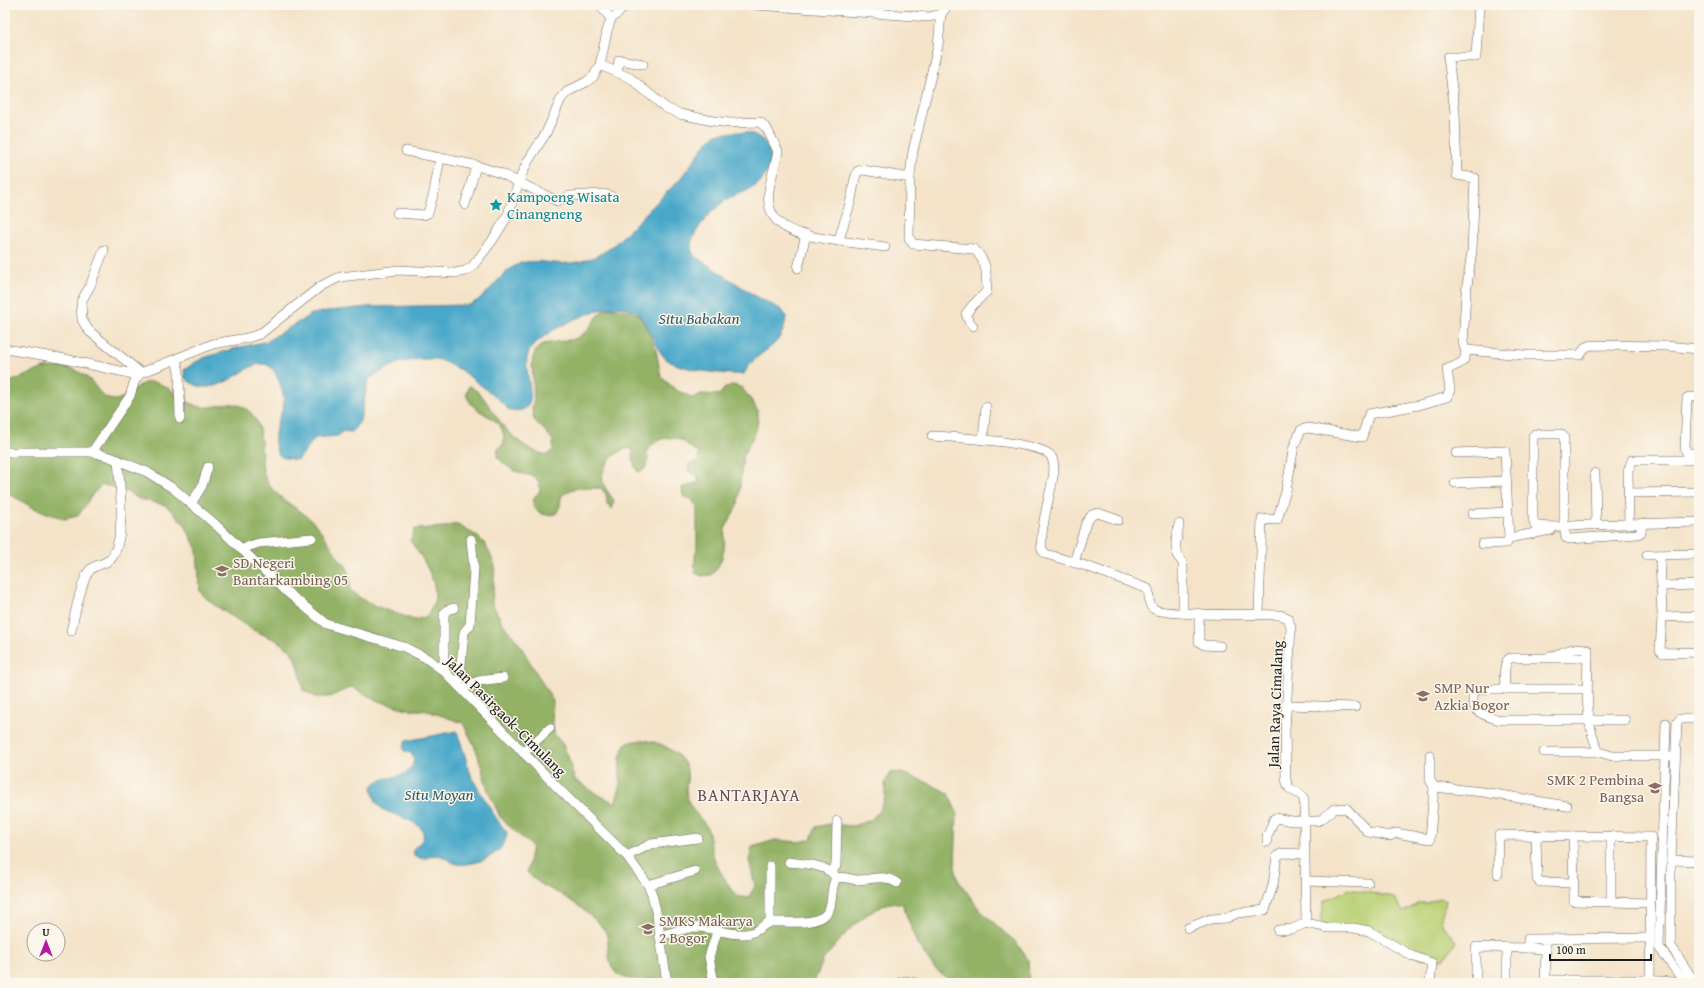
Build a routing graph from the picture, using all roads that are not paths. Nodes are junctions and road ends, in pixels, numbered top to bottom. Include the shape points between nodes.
1 (600, 5) edge
2 (627, 5) edge
3 (756, 5) edge
4 (948, 5) edge
5 (1479, 5) edge
6 (941, 14) junction
7 (611, 18) junction
8 (643, 64) dead end
9 (600, 65) junction
10 (617, 72) junction
11 (406, 151) dead end
12 (440, 158) junction
13 (476, 166) junction
14 (910, 176) junction
15 (519, 183) junction
16 (611, 196) dead end
17 (465, 205) dead end
18 (398, 213) dead end
19 (806, 234) junction
20 (839, 241) junction
21 (885, 247) dead end
22 (104, 250) dead end
23 (798, 268) dead end
24 (973, 326) dead end
25 (5, 349) edge
26 (1699, 349) edge
27 (1466, 350) junction
28 (177, 361) junction
29 (139, 374) junction
30 (1699, 397) edge
31 (986, 407) dead end
32 (180, 419) dead end
33 (932, 436) dead end
34 (983, 440) junction
35 (5, 452) edge
36 (92, 452) junction
37 (1456, 452) dead end
38 (1699, 453) edge
39 (118, 460) junction
40 (1699, 462) edge
41 (208, 467) dead end
42 (1595, 473) dead end
43 (1506, 481) junction
44 (1455, 483) dead end
45 (1699, 492) edge
46 (1628, 493) junction
47 (191, 504) junction
48 (1507, 512) junction
49 (1472, 514) dead end
50 (1118, 520) dead end
51 (1699, 522) edge
52 (1642, 523) junction
53 (1180, 524) dead end
54 (1629, 524) junction
55 (1596, 525) junction
56 (1554, 526) junction
57 (1564, 526) junction
58 (312, 538) dead end
59 (1509, 538) junction
60 (472, 539) dead end
61 (1482, 544) dead end
62 (241, 549) junction
63 (1699, 554) edge
64 (1647, 555) dead end
65 (1660, 555) junction
66 (1074, 562) junction
67 (1699, 585) edge
68 (1661, 586) junction
69 (454, 608) dead end
70 (1183, 613) junction
71 (1199, 613) junction
72 (1259, 614) junction
73 (1699, 616) edge
74 (1662, 617) junction
75 (71, 631) dead end
76 (1220, 646) dead end
77 (1699, 652) edge
78 (444, 671) junction
79 (503, 678) dead end
80 (461, 686) junction
81 (1505, 689) junction
82 (1587, 689) junction
83 (1287, 705) junction
84 (1355, 707) dead end
85 (1699, 719) edge
86 (1589, 720) junction
87 (1625, 720) dead end
88 (1666, 723) dead end
89 (550, 728) dead end
90 (1544, 752) dead end
91 (1599, 752) junction
92 (523, 753) junction
93 (1430, 755) dead end
94 (1676, 756) junction
95 (1665, 757) junction
96 (1434, 788) junction
97 (1567, 806) dead end
98 (837, 821) dead end
99 (1303, 821) junction
100 (1662, 826) junction
101 (1672, 826) junction
102 (1536, 836) junction
103 (1573, 836) junction
104 (1611, 836) junction
105 (698, 838) dead end
106 (1267, 842) dead end
107 (1304, 854) junction
108 (627, 856) junction
109 (1671, 860) junction
110 (1699, 861) edge
111 (789, 862) dead end
112 (770, 866) dead end
113 (695, 871) dead end
114 (1498, 874) dead end
115 (833, 875) junction
116 (1305, 881) junction
117 (896, 883) dead end
118 (1368, 883) dead end
119 (1574, 883) junction
120 (648, 885) junction
121 (1612, 901) junction
122 (1650, 902) junction
123 (770, 922) junction
124 (1306, 923) junction
125 (1188, 928) dead end
126 (718, 929) junction
127 (1278, 930) dead end
128 (659, 936) junction
129 (1650, 938) junction
130 (1546, 939) junction
131 (1507, 948) junction
132 (1528, 948) junction
133 (1546, 948) junction
134 (1646, 981) edge
135 (1545, 982) edge
136 (1689, 982) edge
137 (667, 983) edge
138 (714, 983) edge
139 (899, 983) edge
140 (915, 983) edge
141 (1430, 983) edge
142 (1476, 983) edge
143 (1507, 983) edge

1 - 7 street
2 - 7 street
3 - 6 street via 923,17
4 - 6 street
5 - 27 street via 1476,57 1448,57 1455,112 1458,175 1475,178 1472,250 1463,343
6 - 14 street via 940,33 916,133
7 - 9 street
8 - 10 street via 619,60
9 - 10 street
9 - 15 street via 593,77 560,99 546,133 528,161
10 - 19 street via 630,78 666,108 676,113 713,121 755,121 764,124 778,151 770,189 769,205 772,213 784,227
11 - 12 street
12 - 13 street
12 - 18 street via 428,213
13 - 15 street via 500,173
13 - 17 street
14 - 20 street via 858,171
14 - 24 street via 908,234 911,243 974,249 983,258 987,291 966,314
15 - 16 street via 557,200 569,196
15 - 28 street via 501,228 472,267 465,271 456,273 399,270 340,277 321,286 260,334 214,344
19 - 20 street
19 - 23 street
20 - 21 street
22 - 29 street via 90,286 80,302 82,320 89,331
25 - 29 street
26 - 27 street via 1591,345 1580,355 1524,355
27 - 72 street via 1465,358 1459,365 1447,369 1450,390 1447,398 1369,414 1362,437 1308,428 1301,430 1294,446 1286,491 1277,520 1262,520
28 - 29 street
28 - 32 street
29 - 36 street via 130,396
30 - 38 street via 1687,399 1685,448 1689,453
31 - 34 street
33 - 34 street
34 - 66 street via 1012,443 1050,454 1053,477 1042,550 1046,554
35 - 36 street, Jalan Pasirgaok–Cimulang
36 - 39 street, Jalan Pasirgaok–Cimulang
37 - 43 street via 1505,451
39 - 47 street, Jalan Pasirgaok–Cimulang via 161,480
39 - 75 street via 122,508 117,546 112,558 90,570 85,577
40 - 46 street via 1632,460 1628,472
41 - 47 street via 202,486
42 - 55 street
43 - 44 street
43 - 48 street
45 - 46 street
46 - 54 street
47 - 62 street, Jalan Pasirgaok–Cimulang
48 - 49 street
48 - 59 street
50 - 66 street via 1098,513 1092,514 1086,523
51 - 52 street
52 - 54 street
52 - 57 street via 1641,532 1638,534 1570,539 1565,536
53 - 70 street via 1176,549 1183,563
54 - 55 street
55 - 57 street
56 - 57 street
56 - 57 street via 1538,526 1533,522 1532,437 1535,434 1561,434 1564,437
56 - 59 street via 1551,530
58 - 62 street via 259,543
59 - 61 street via 1507,543
60 - 80 street via 474,570 470,625 464,632
62 - 78 street, Jalan Pasirgaok–Cimulang via 326,624 404,647
63 - 65 street
64 - 65 street
65 - 68 street
66 - 70 street, Jalan Raya Cimalang via 1148,589 1150,605 1156,611
67 - 68 street
68 - 74 street
69 - 78 street via 444,614
70 - 71 street, Jalan Raya Cimalang
71 - 72 street, Jalan Raya Cimalang
71 - 76 street via 1199,642 1204,645
72 - 83 street, Jalan Raya Cimalang via 1283,615 1291,623
73 - 74 street
74 - 77 street via 1660,650 1663,653
78 - 80 street, Jalan Pasirgaok–Cimulang
79 - 80 street
80 - 92 street, Jalan Pasirgaok–Cimulang
81 - 82 street
81 - 82 street via 1506,666 1509,659 1550,657 1588,658
81 - 86 street via 1476,690 1473,694 1474,708 1480,713 1500,720
82 - 86 street
83 - 84 street
83 - 99 street, Jalan Raya Cimalang via 1287,784 1304,797
85 - 94 street via 1678,721
86 - 87 street
86 - 91 street
88 - 95 street
89 - 92 street
90 - 91 street
91 - 95 street via 1612,756
92 - 108 street, Jalan Pasirgaok–Cimulang
93 - 96 street via 1430,780
94 - 95 street
94 - 101 street
95 - 100 street
96 - 97 street via 1483,792
96 - 99 street via 1430,839 1396,833 1390,836 1368,832 1346,808 1331,810 1320,820
98 - 115 street via 836,866
99 - 106 street via 1275,818
99 - 107 street, Jalan Raya Cimalang
100 - 101 street
100 - 136 street via 1659,947
101 - 109 street
102 - 103 street
102 - 114 street via 1499,835
102 - 119 street via 1537,879 1540,882
103 - 104 street
103 - 119 street
104 - 121 street
104 - 122 street via 1651,837
105 - 108 street via 651,844
107 - 116 street, Jalan Raya Cimalang
107 - 125 street via 1283,853 1277,856 1273,885 1265,910 1211,919
108 - 120 street, Jalan Pasirgaok–Cimulang
109 - 110 street
109 - 136 street via 1671,946
111 - 115 street via 823,868
112 - 123 street
113 - 120 street
115 - 117 street via 859,880 883,877
115 - 123 street via 830,904 825,916 812,921
116 - 118 street
116 - 124 street, Jalan Raya Cimalang
119 - 121 street via 1574,900
120 - 128 street, Jalan Pasirgaok–Cimulang via 657,916
121 - 122 street
122 - 129 street
123 - 126 street via 755,933 749,934 731,934
124 - 127 street via 1292,929
124 - 141 street via 1329,928 1369,931 1412,956 1432,963
126 - 128 street via 697,927
126 - 138 street via 709,957
128 - 137 street, Jalan Pasirgaok–Cimulang
129 - 130 street
129 - 134 street
130 - 132 street via 1528,939
130 - 133 street
131 - 132 street
131 - 142 street via 1476,947
131 - 143 street
132 - 133 street
133 - 135 street
134 - 135 street
134 - 136 street
139 - 140 street

